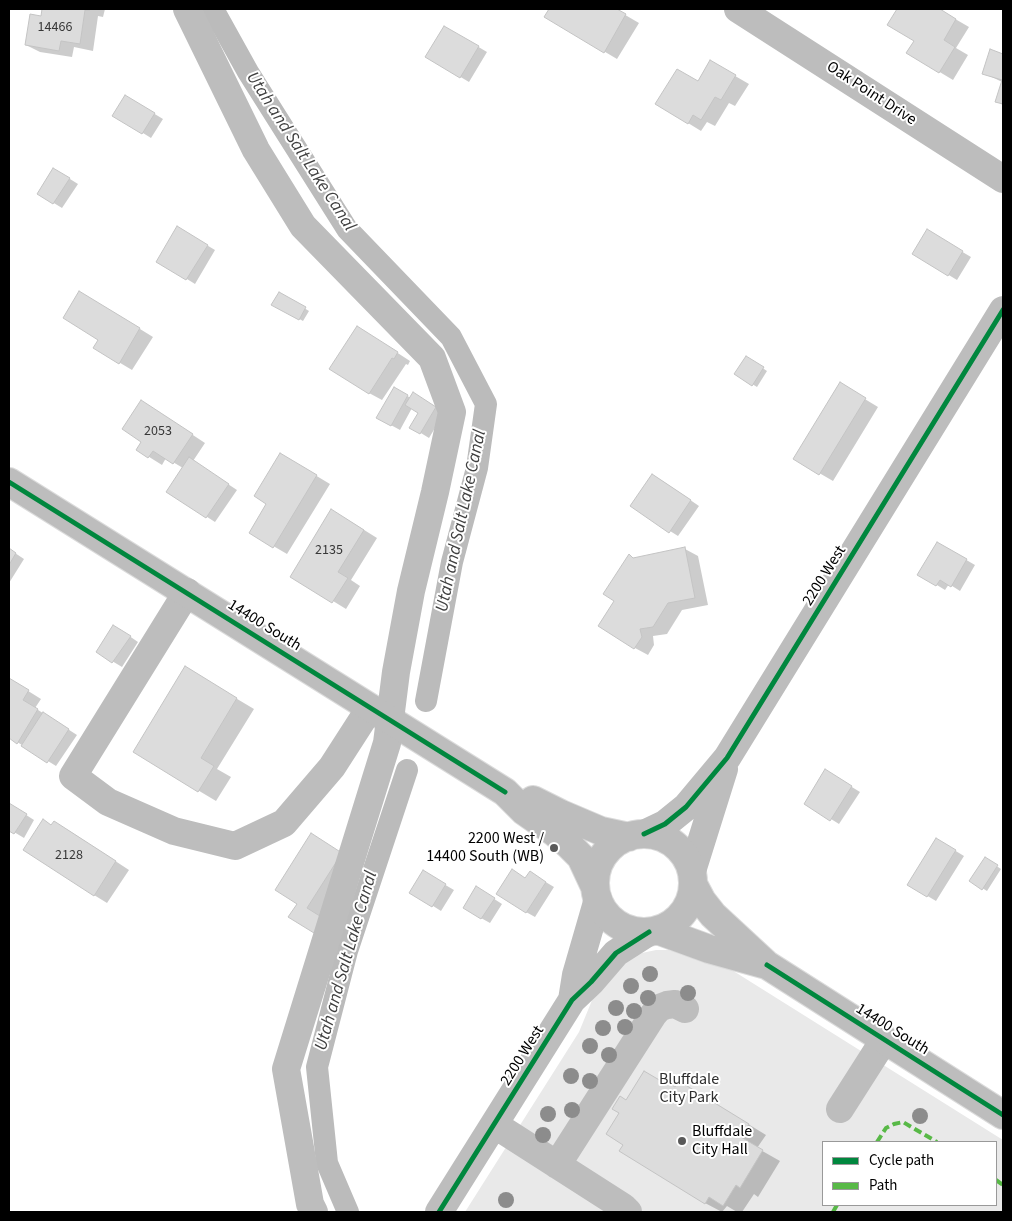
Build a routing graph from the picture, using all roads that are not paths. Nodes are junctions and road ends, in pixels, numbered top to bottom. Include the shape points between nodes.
1 (187, 9) edge
2 (738, 9) edge
3 (1003, 179) edge
4 (1003, 310) edge
5 (9, 482) edge
6 (187, 592) junction
7 (380, 714) junction
8 (727, 758) junction
9 (506, 792) junction
10 (636, 835) junction
11 (693, 878) junction
12 (597, 893) junction
13 (653, 931) junction
14 (767, 966) junction
15 (572, 1000) junction
16 (686, 1009) dead end
17 (884, 1040) junction
18 (840, 1109) dead end
19 (1003, 1114) edge
20 (494, 1125) junction
21 (557, 1165) junction
22 (314, 1212) edge
23 (439, 1212) edge
24 (628, 1212) edge

1 - 7 main road via 256,150 303,226 432,358 452,412 411,590 396,672
2 - 3 main road, Oak Point Drive
4 - 8 main road, 2200 West
5 - 6 main road, 14400 South
6 - 7 main road, 14400 South
6 - 7 main road via 73,776 108,802 174,831 235,846 284,823
7 - 9 main road, 14400 South
7 - 22 main road via 387,743 286,1069
8 - 10 main road, 2200 West via 686,807 665,824
8 - 11 main road, 2200 West
9 - 10 main road, 14400 South via 532,799 601,831
9 - 12 main road, 14400 South via 524,811 581,857
10 - 11 main road via 659,837 673,844 684,855
10 - 12 main road via 614,844 603,856 597,871
11 - 13 main road via 691,898 685,911 675,922
11 - 14 main road, 14400 South via 702,901 713,915
12 - 13 main road via 607,916 619,925 634,931
12 - 15 main road, 2200 West
13 - 14 main road, 14400 South
13 - 15 main road, 2200 West via 616,953
14 - 17 main road, 14400 South
15 - 20 main road, 2200 West
16 - 21 main road via 667,1004 653,1015
17 - 18 main road
17 - 19 main road, 14400 South
20 - 21 main road
20 - 23 main road, 2200 West
21 - 24 main road

